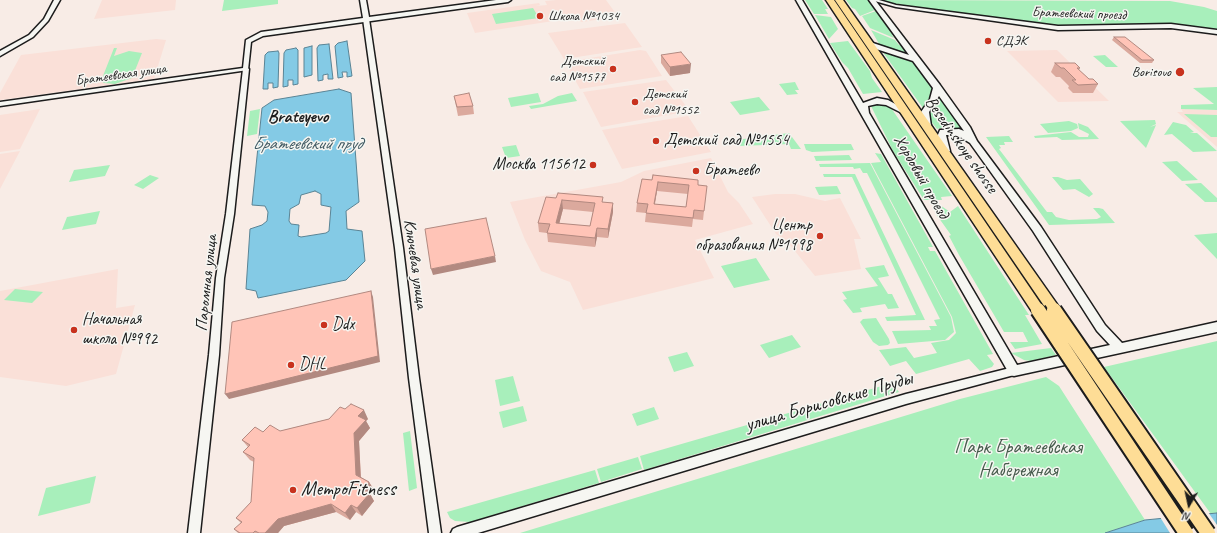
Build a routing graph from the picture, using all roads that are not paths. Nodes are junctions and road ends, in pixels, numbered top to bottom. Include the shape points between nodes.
1 (57, 0) edge
2 (363, 0) edge
3 (508, 0) edge
4 (799, 0) edge
5 (873, 0) edge
6 (832, 1) edge
7 (893, 5) junction
8 (880, 10) junction
9 (366, 19) junction
10 (1217, 32) edge
11 (870, 44) junction
12 (0, 54) edge
13 (917, 60) junction
14 (246, 69) junction
15 (937, 87) junction
16 (0, 104) edge
17 (904, 111) junction
18 (865, 112) junction
19 (926, 126) junction
20 (973, 141) junction
21 (945, 151) junction
22 (1217, 327) edge
23 (1120, 348) junction
24 (1014, 371) junction
25 (194, 533) edge
26 (435, 533) edge
27 (457, 533) edge
28 (1186, 533) edge
29 (1208, 533) edge

1 - 12 street via 46,20 31,36
2 - 9 street, Ключевая улица
3 - 9 street
4 - 18 main road, Хордовый проезд
5 - 7 street, Братеевский проезд
5 - 8 main road
6 - 11 main road, Besedinskoye shosse
6 - 17 main road, Besedinskoye shosse
7 - 8 street
7 - 10 street, Братеевский проезд via 1058,28 1171,26
8 - 13 main road
9 - 14 street, Паромная улица via 267,33 252,38 247,42
9 - 26 street, Ключевая улица
11 - 13 main road
11 - 19 main road, Besedinskoye shosse
13 - 15 main road
14 - 16 street, Братеевская улица
14 - 25 street, Паромная улица via 220,278
15 - 19 main road via 934,99 925,112
15 - 20 main road
17 - 18 main road via 877,101 867,103 864,106
17 - 28 main road, Besedinskoye shosse, bridge
18 - 24 main road, Хордовый проезд
19 - 21 main road, Besedinskoye shosse
20 - 21 main road via 959,132 943,132 941,137
20 - 23 main road via 1037,230 1102,328
21 - 29 main road, Besedinskoye shosse, bridge
22 - 23 main road, улица Борисовские Пруды
23 - 24 main road, улица Борисовские Пруды
24 - 27 street, улица Борисовские Пруды via 906,399

